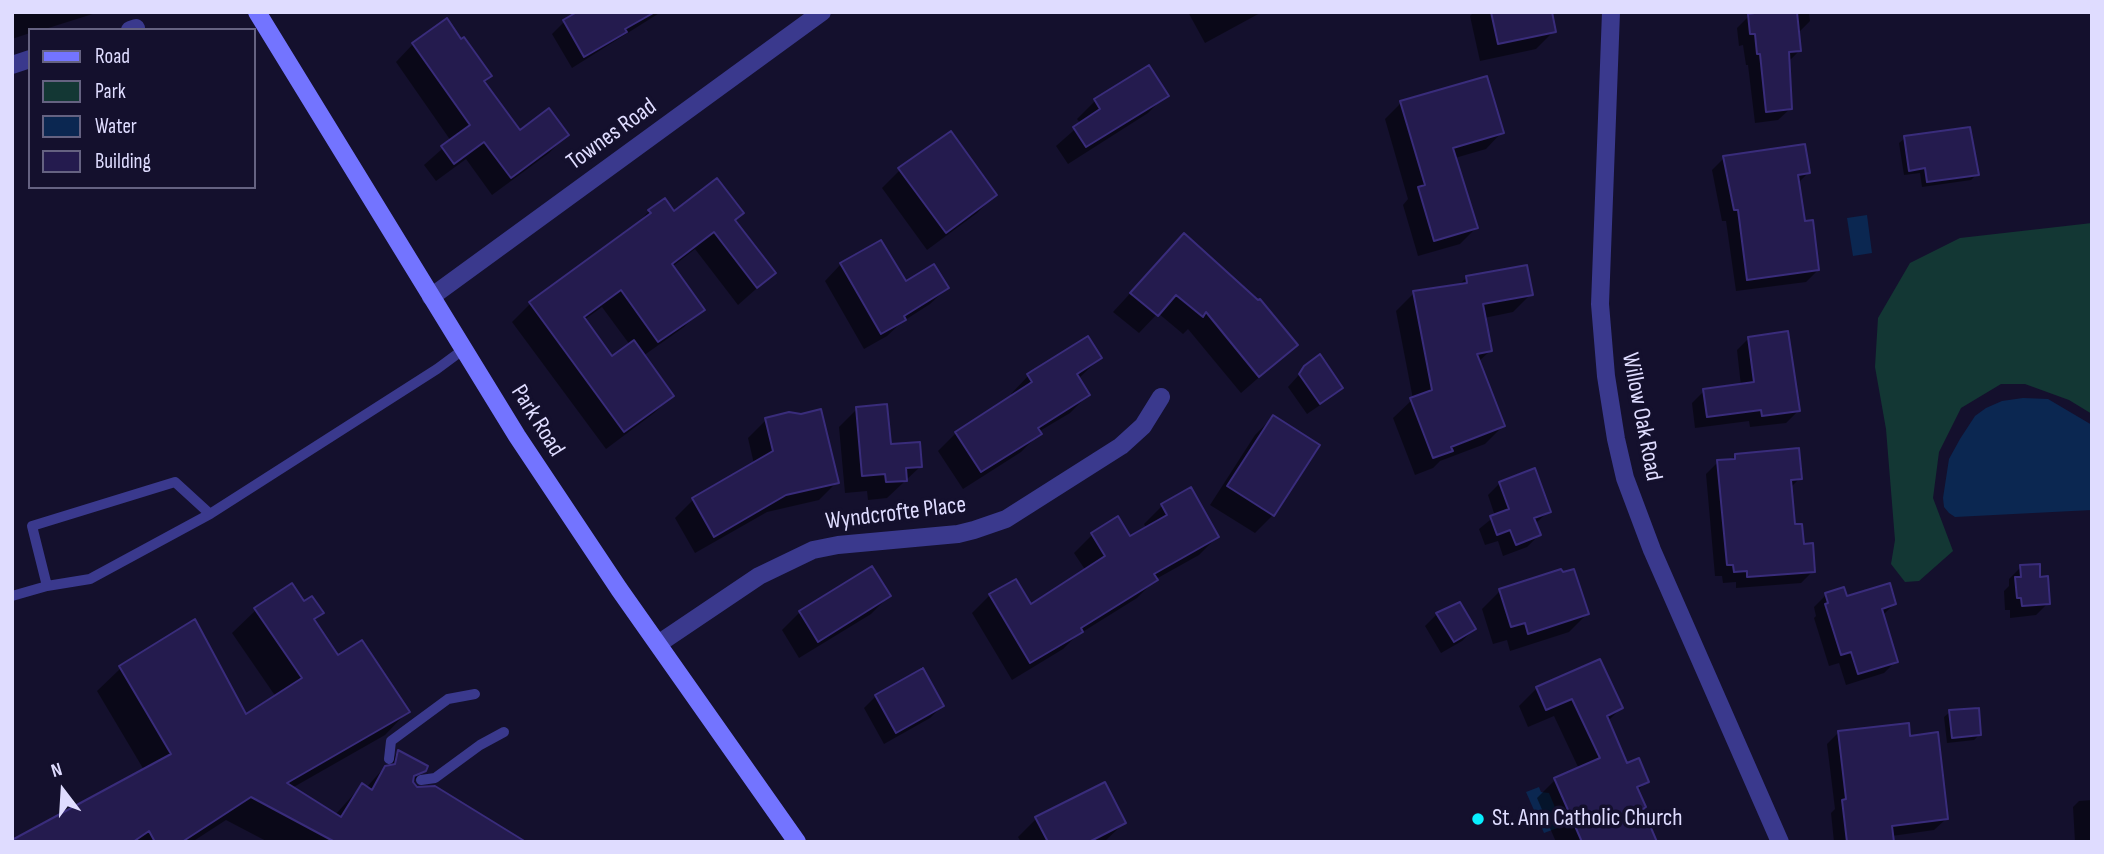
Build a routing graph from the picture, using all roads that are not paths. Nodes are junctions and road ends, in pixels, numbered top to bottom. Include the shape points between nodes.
1 (257, 12) edge
2 (822, 12) edge
3 (1611, 12) edge
4 (431, 297) junction
5 (464, 349) junction
6 (1161, 397) dead end
7 (210, 514) junction
8 (47, 586) junction
9 (12, 596) edge
10 (659, 644) junction
11 (475, 694) dead end
12 (504, 732) dead end
13 (389, 758) dead end
14 (421, 779) dead end
15 (797, 842) edge
16 (1780, 842) edge

1 - 4 main road, Park Road
2 - 4 street, Townes Road
3 - 16 street, Willow Oak Road via 1600,304 1619,453 1651,550
4 - 5 main road, Park Road
5 - 7 lane
5 - 10 main road, Park Road via 563,507
6 - 10 street, Wyndcrofte Place via 1143,426 1121,446 1006,519 958,534 813,550 759,576
7 - 8 lane via 90,579
7 - 8 lane via 175,482 32,526
8 - 9 lane
10 - 15 main road, Park Road
11 - 13 lane via 448,699 400,734 391,741
12 - 14 lane via 435,778

